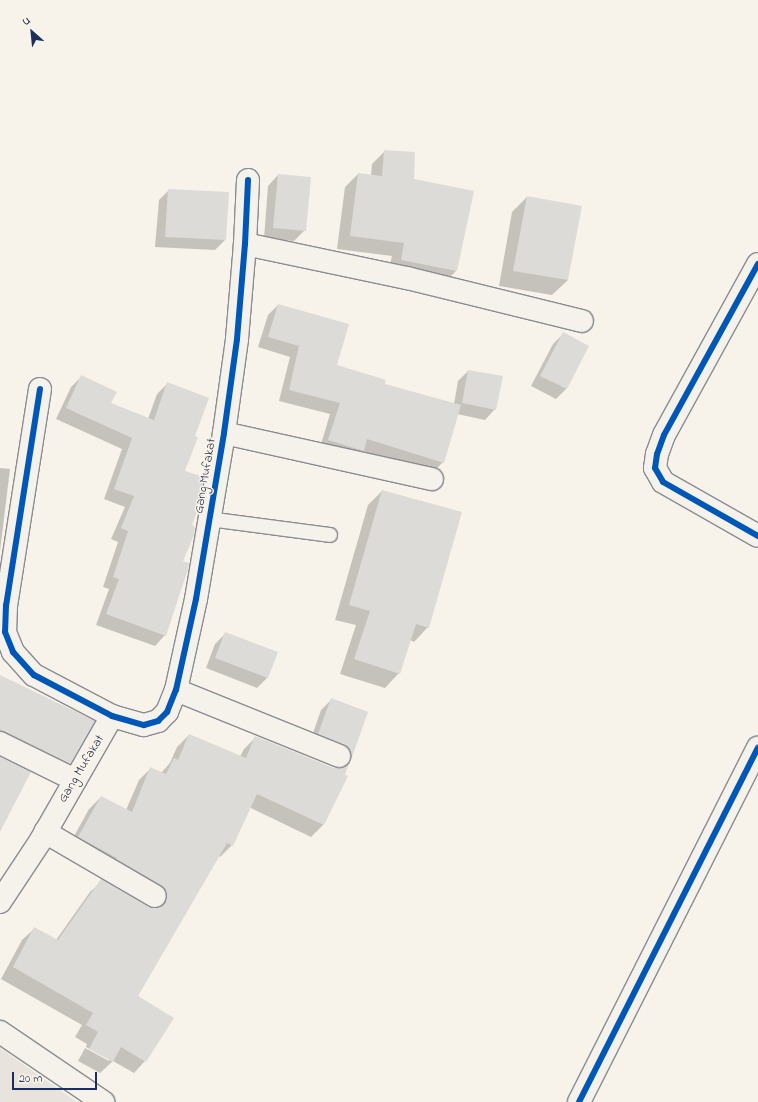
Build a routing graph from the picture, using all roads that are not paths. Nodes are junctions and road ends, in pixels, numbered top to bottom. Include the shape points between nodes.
1 (248, 180) dead end
2 (246, 244) junction
3 (758, 264) edge
4 (582, 321) dead end
5 (40, 388) dead end
6 (224, 433) junction
7 (432, 479) dead end
8 (209, 519) junction
9 (330, 535) dead end
10 (758, 536) edge
11 (176, 690) junction
12 (112, 716) junction
13 (0, 743) edge
14 (758, 748) edge
15 (339, 756) dead end
16 (75, 780) junction
17 (45, 832) junction
18 (155, 896) dead end
19 (0, 902) edge
20 (0, 1032) edge
21 (103, 1102) edge
22 (579, 1102) edge

1 - 2 street, Gang Mufakat
2 - 4 street via 407,278
2 - 6 street, Gang Mufakat via 238,339
3 - 10 street via 664,435 654,468 663,482
5 - 12 street via 6,605 5,632 13,652 34,675
6 - 7 street
6 - 8 street, Gang Mufakat
8 - 9 lane
8 - 11 street, Gang Mufakat via 196,600
11 - 12 street, Gang Mufakat via 168,712 158,721 144,725
11 - 15 street
12 - 16 street, Gang Mufakat
13 - 16 street
14 - 22 street
16 - 17 street, Gang Mufakat
17 - 18 street
17 - 19 street, Gang Mufakat
20 - 21 street

